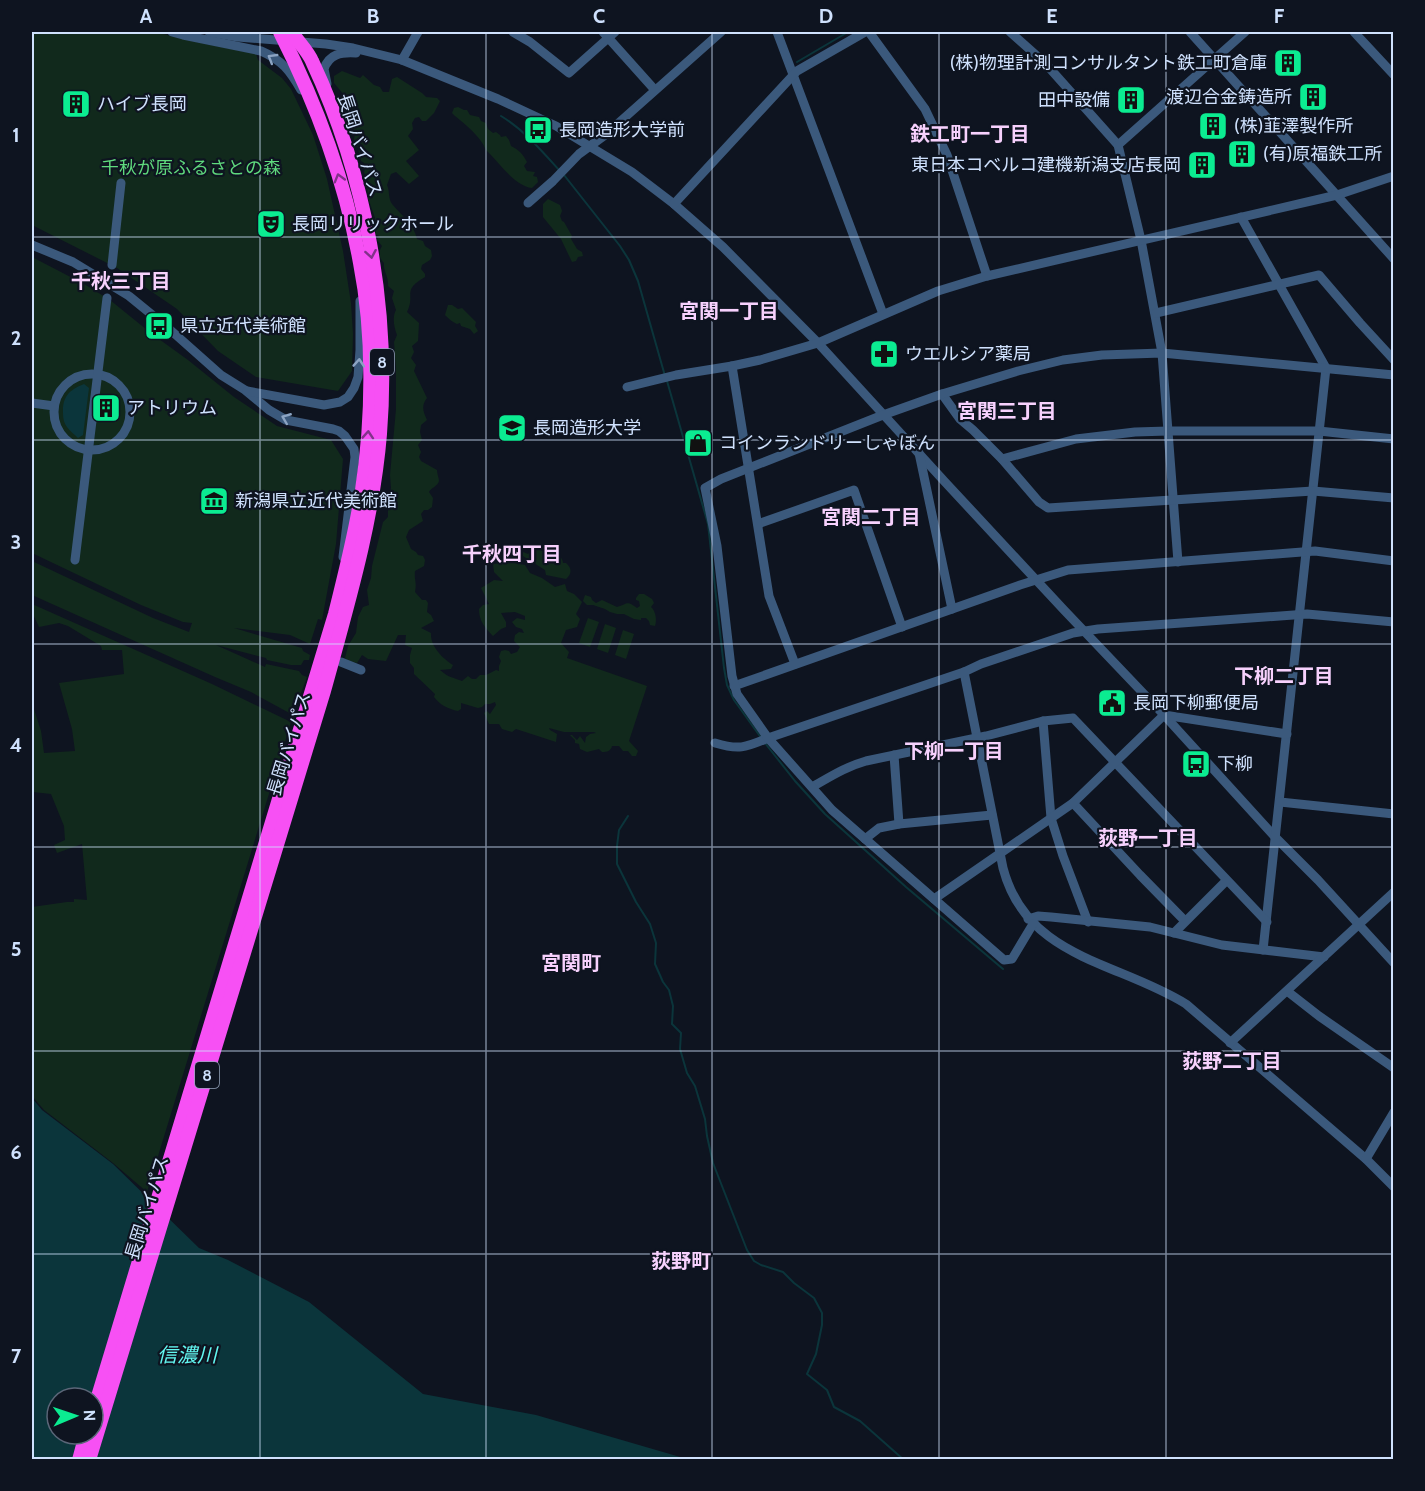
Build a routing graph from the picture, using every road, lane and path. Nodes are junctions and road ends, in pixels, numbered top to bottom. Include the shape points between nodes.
1 (172, 32) edge
2 (209, 32) edge
3 (418, 32) edge
4 (513, 32) edge
5 (532, 32) edge
6 (721, 32) edge
7 (777, 32) edge
8 (867, 32) edge
9 (1010, 32) edge
10 (1190, 32) edge
11 (1245, 32) edge
12 (1354, 32) edge
13 (609, 33) edge
14 (289, 36) edge
15 (526, 40) junction
16 (1215, 58) junction
17 (402, 60) junction
18 (793, 74) junction
19 (1394, 75) edge
20 (654, 89) junction
21 (525, 112) junction
22 (319, 121) junction
23 (1118, 145) junction
24 (591, 146) junction
25 (348, 156) junction
26 (1394, 176) edge
27 (122, 183) dead end
28 (1337, 195) junction
29 (528, 203) dead end
30 (674, 204) junction
31 (1241, 217) junction
32 (355, 235) junction
33 (1142, 240) junction
34 (32, 245) edge
35 (1394, 260) edge
36 (112, 266) dead end
37 (987, 276) junction
38 (1279, 285) junction
39 (107, 298) dead end
40 (1155, 313) junction
41 (883, 314) junction
42 (818, 343) junction
43 (1162, 352) junction
44 (1394, 360) edge
45 (732, 366) junction
46 (1326, 368) junction
47 (98, 373) junction
48 (1394, 375) edge
49 (627, 387) dead end
50 (245, 390) junction
51 (942, 394) junction
52 (32, 403) edge
53 (54, 406) junction
54 (883, 415) junction
55 (1168, 431) junction
56 (1319, 431) junction
57 (1394, 439) edge
58 (88, 450) junction
59 (919, 453) junction
60 (1002, 459) junction
61 (748, 469) junction
62 (1313, 490) junction
63 (1394, 498) edge
64 (1174, 500) junction
65 (758, 524) junction
66 (1307, 552) junction
67 (75, 560) dead end
68 (1394, 561) edge
69 (1178, 562) junction
70 (1036, 580) junction
71 (339, 596) junction
72 (952, 609) junction
73 (1300, 614) junction
74 (1394, 622) edge
75 (902, 627) junction
76 (1084, 631) junction
77 (340, 662) dead end
78 (795, 664) junction
79 (361, 670) dead end
80 (964, 672) junction
81 (734, 686) junction
82 (319, 689) junction
83 (1164, 715) junction
84 (1043, 721) junction
85 (1287, 734) junction
86 (977, 737) junction
87 (768, 738) junction
88 (714, 743) dead end
89 (894, 755) junction
90 (1115, 762) junction
91 (812, 788) junction
92 (1280, 802) junction
93 (1073, 803) junction
94 (1394, 814) edge
95 (992, 815) junction
96 (1051, 818) junction
97 (899, 824) junction
98 (1276, 838) junction
99 (865, 839) junction
100 (999, 854) junction
101 (1226, 880) junction
102 (1394, 892) edge
103 (934, 898) junction
104 (1185, 921) junction
105 (1031, 922) junction
106 (1088, 922) junction
107 (1267, 922) junction
108 (1359, 925) junction
109 (1174, 933) junction
110 (1263, 950) junction
111 (1324, 957) junction
112 (1394, 963) edge
113 (1287, 991) junction
114 (1230, 1043) junction
115 (1394, 1068) edge
116 (1393, 1115) edge
117 (1366, 1159) junction
118 (1394, 1187) edge
119 (101, 1386) edge
120 (89, 1460) edge

22 -> 1 street via 290,71 270,55
2 - 14 street via 238,37
3 - 17 street
4 - 15 street
5 - 15 street
6 - 20 street
7 - 18 street
8 - 18 street
8 - 37 street via 925,109 947,155
9 - 23 street via 1045,63
10 - 16 street
11 - 16 street
12 - 19 street
13 - 15 street via 569,73
13 - 20 street
14 - 17 street
14 - 22 highway, 長岡バイパス / 8
14 - 25 highway, 長岡バイパス / 8 via 311,58
16 - 23 street
16 - 28 street
17 - 21 street
18 - 30 street
18 - 41 street
20 - 24 street
21 - 24 street
21 - 25 street via 376,56 340,53 328,60 324,76 347,137
32 -> 22 highway, 長岡バイパス / 8 via 338,171
23 - 33 street
24 - 29 street
24 - 30 street
25 -> 82 highway, 長岡バイパス / 8 via 376,282 381,340 380,435 370,506 349,602
26 - 28 street
27 - 36 street
28 - 31 street
28 - 35 street
30 - 42 street
31 - 33 street
31 - 38 street
50 -> 32 street via 324,405 348,397 358,377 360,311
71 -> 32 highway, 長岡バイパス / 8 via 362,489 369,423 368,327
33 - 37 street
33 - 40 street
34 - 50 street via 73,262 129,296 220,375
37 - 41 street
38 - 40 street
38 - 44 street via 1319,275
38 - 46 street
39 - 47 street
40 - 43 street
41 - 42 street
42 - 45 street
42 - 54 street
43 - 46 street
43 - 51 street via 1063,360
43 - 55 street
45 - 49 street
45 - 61 street
46 - 48 street
46 - 56 street
47 - 53 street via 69,381
47 - 58 street
47 - 58 street via 123,389 130,418 115,443
71 -> 50 street via 354,449 339,431 286,420
51 - 54 street
51 - 60 street via 960,419
52 - 53 street
53 - 58 street via 59,433 70,443
54 - 59 street
54 - 61 street
55 - 56 street
55 - 60 street via 1076,439
55 - 64 street
56 - 57 street
56 - 62 street
58 - 67 street
59 - 70 street
59 - 72 street
60 - 64 street via 1048,508
61 - 65 street
61 - 81 street via 705,488 717,546
62 - 63 street
62 - 64 street
62 - 66 street
64 - 69 street
65 - 75 street via 854,490
65 - 78 street via 769,596
66 - 68 street
66 - 69 street
66 - 73 street
69 - 70 street via 1068,570
70 - 72 street
70 - 76 street
71 - 82 highway, 長岡バイパス / 8
72 - 75 street
73 - 74 street
73 - 76 street
73 - 85 street
75 - 78 street
76 - 80 street
76 - 83 street
77 - 79 street
78 - 81 street
80 - 86 street
80 - 87 street
81 - 87 street
82 - 119 highway, 長岡バイパス / 8
82 - 120 highway, 長岡バイパス / 8
83 - 85 street
83 - 90 street
83 - 98 street
84 - 86 street
84 - 90 street via 1073,718
84 - 96 street
85 - 92 street
86 - 89 street
86 - 95 street
87 - 88 street via 736,748
87 - 91 street
89 - 91 street via 854,764
89 - 97 street
90 - 93 street
90 - 101 street
91 - 99 street
92 - 94 street
92 - 98 street
93 - 96 street
93 - 104 street
95 - 97 street
95 - 100 street
96 - 100 street
96 - 106 street
97 - 99 street via 879,828
98 - 107 street
98 - 108 street
99 - 103 street
100 - 103 street
100 - 105 street via 1010,889
101 - 104 street
101 - 107 street
102 - 108 street
103 - 105 street via 1004,960 1012,958
104 - 109 street
105 - 106 street via 1038,916
105 - 114 street via 1076,953 1167,992
106 - 109 street
107 - 110 street
108 - 111 street
108 - 112 street
109 - 110 street
110 - 111 street
111 - 113 street
113 - 114 street
113 - 115 street
114 - 117 street
116 - 117 street
117 - 118 street

